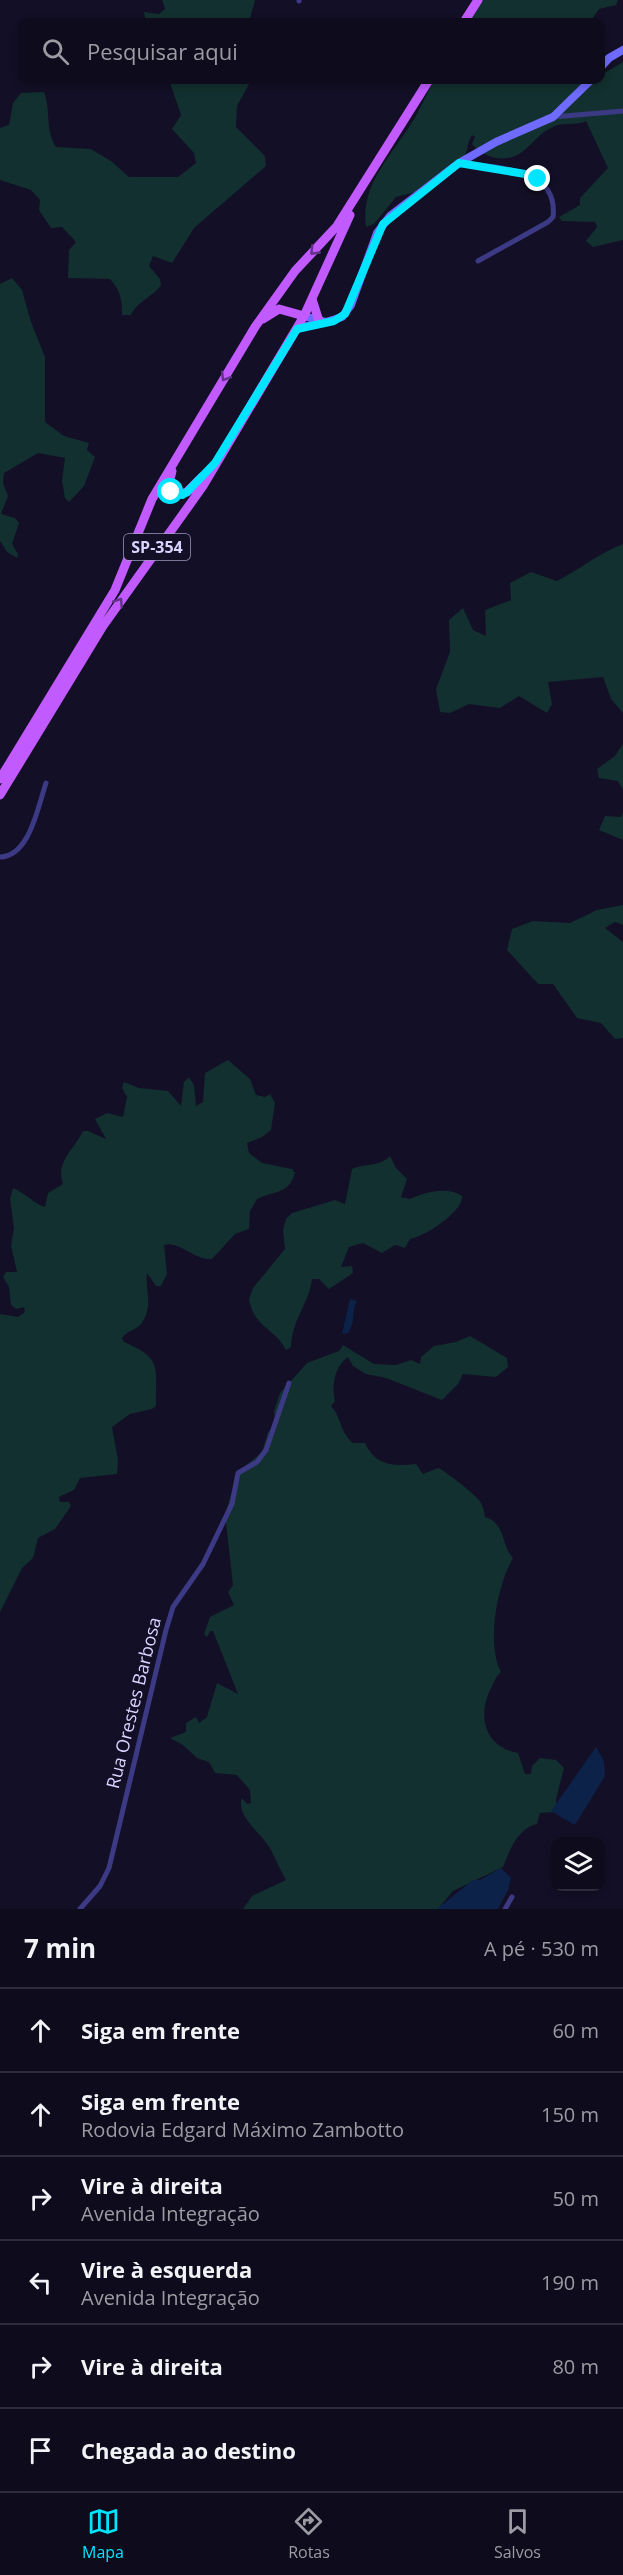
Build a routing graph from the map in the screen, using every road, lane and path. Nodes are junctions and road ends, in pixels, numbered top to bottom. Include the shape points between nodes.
1 (478, 0) edge
2 (467, 18) edge
3 (623, 50) edge
4 (605, 62) edge
5 (427, 84) edge
6 (587, 84) edge
7 (623, 111) edge
8 (553, 117) junction
9 (459, 163) junction
10 (362, 188) junction
11 (478, 261) dead end
12 (312, 299) junction
13 (303, 316) junction
14 (320, 322) junction
15 (255, 327) junction
16 (297, 329) junction
17 (179, 455) junction
18 (215, 463) junction
19 (0, 779) edge
20 (46, 783) dead end
21 (0, 795) edge
22 (0, 856) edge
23 (289, 1383) dead end
24 (512, 1897) dead end
25 (80, 1909) edge
26 (505, 1909) edge

1 - 2 main road
3 - 4 main road
5 - 10 main road, SP-354
6 - 8 main road
7 - 8 street
8 - 9 main road
9 - 11 street via 538,179 548,190 554,211 548,222
9 - 14 main road via 383,224 345,314 334,321
10 - 12 main road, SP-354
10 -> 15 main road, SP-354 via 337,226 295,271
12 - 13 main road, SP-354
12 - 14 main road
13 - 14 main road
13 - 15 main road via 279,309
13 - 16 main road, SP-354
14 - 16 main road
15 -> 17 main road, SP-354
16 - 18 main road, SP-354
17 - 18 main road via 168,483 175,495 187,492
17 - 19 main road, SP-354 via 152,499 115,590
21 -> 18 main road, SP-354 via 103,626 203,486
20 - 22 street via 25,843
23 - 25 street, Rua Orestes Barbosa via 266,1450 238,1473 227,1515 203,1564 174,1607 110,1868
24 - 26 street

